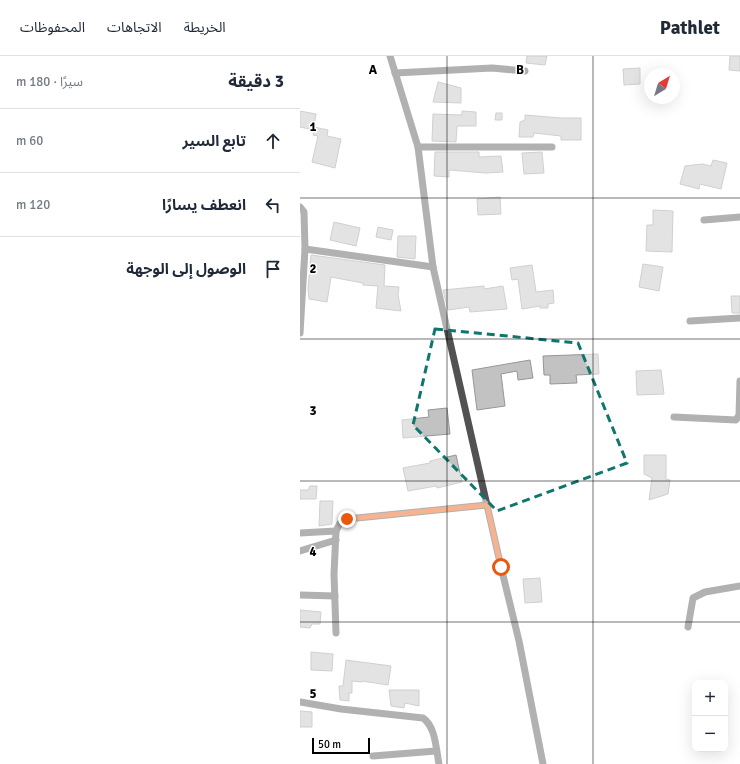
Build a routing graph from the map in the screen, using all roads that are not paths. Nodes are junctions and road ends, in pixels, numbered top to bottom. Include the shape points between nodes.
1 (390, 56) edge
2 (525, 70) dead end
3 (395, 73) junction
4 (418, 147) junction
5 (552, 148) dead end
6 (300, 207) edge
7 (740, 217) edge
8 (704, 220) dead end
9 (305, 249) junction
10 (433, 267) junction
11 (740, 318) edge
12 (690, 321) dead end
13 (300, 333) edge
14 (740, 381) edge
15 (674, 417) dead end
16 (487, 505) junction
17 (336, 531) junction
18 (300, 533) edge
19 (336, 540) junction
20 (300, 550) edge
21 (740, 586) edge
22 (300, 595) edge
23 (335, 596) junction
24 (688, 627) dead end
25 (336, 632) dead end
26 (300, 702) edge
27 (436, 751) junction
28 (374, 756) dead end
29 (439, 764) edge
30 (543, 764) edge

1 - 3 street
2 - 3 street via 492,68
3 - 4 street
4 - 5 street
4 - 10 street
6 - 9 street via 304,212
7 - 8 street
9 - 10 street
9 - 13 street
10 - 16 street
11 - 12 street
14 - 15 street via 739,415 736,420
16 - 17 street via 347,519 340,523
16 - 30 street via 519,641
17 - 18 street
17 - 19 street
19 - 20 street
19 - 23 street
21 - 24 street via 705,592 693,598
22 - 23 street
23 - 25 street
26 - 27 street via 423,718 431,725
27 - 28 street
27 - 29 street

